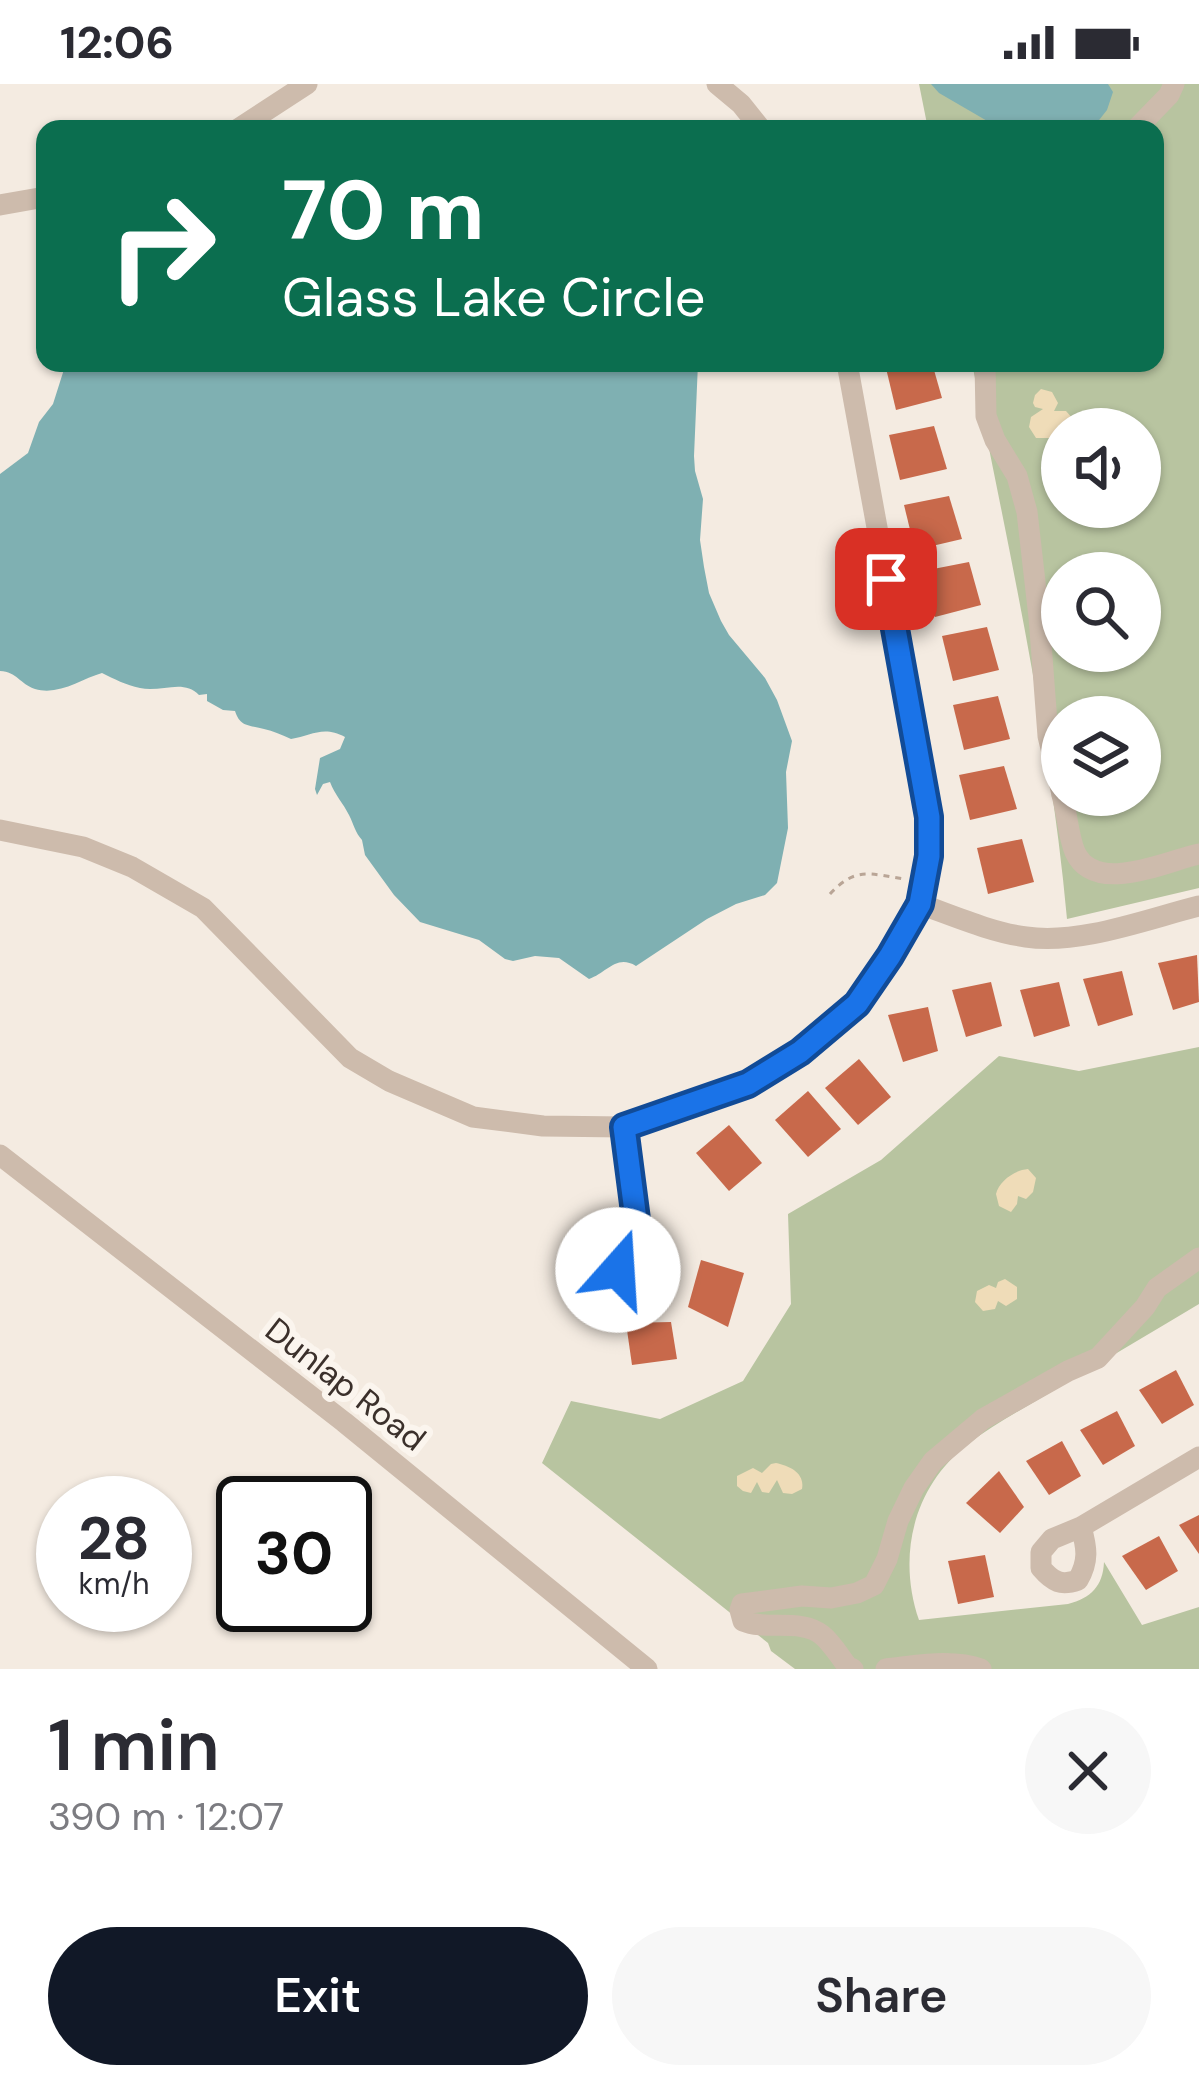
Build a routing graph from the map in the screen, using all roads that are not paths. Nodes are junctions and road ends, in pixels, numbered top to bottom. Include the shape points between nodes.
1 (307, 84) edge
2 (717, 84) edge
3 (1174, 84) edge
4 (252, 120) edge
5 (754, 120) edge
6 (1145, 120) edge
7 (36, 199) edge
8 (0, 205) edge
9 (849, 372) edge
10 (985, 372) edge
11 (1044, 696) edge
12 (1067, 816) edge
13 (0, 830) edge
14 (1199, 854) edge
15 (922, 893) junction
16 (1199, 906) edge
17 (624, 1127) junction
18 (0, 1155) edge
19 (638, 1235) dead end
20 (1199, 1258) edge
21 (1199, 1457) edge
22 (1081, 1527) dead end
23 (647, 1669) edge
24 (854, 1669) edge
25 (886, 1669) edge
26 (981, 1669) edge

1 - 4 street
2 - 5 street
3 - 6 street
7 - 8 street
9 - 15 street via 929,817
10 - 11 street via 986,416 1028,512
12 - 14 street via 1086,866 1114,876
13 - 17 street via 83,847 203,908 350,1058 389,1081 473,1117
15 - 16 street via 984,926 1027,937 1071,938
15 - 17 street via 857,1004 800,1052 748,1084
17 - 19 street
18 - 23 street, Dunlap Road
20 - 24 street via 1157,1288 1098,1358 983,1419 933,1461 874,1585 831,1598 742,1604 743,1621 821,1634
21 - 22 street
25 - 26 street

